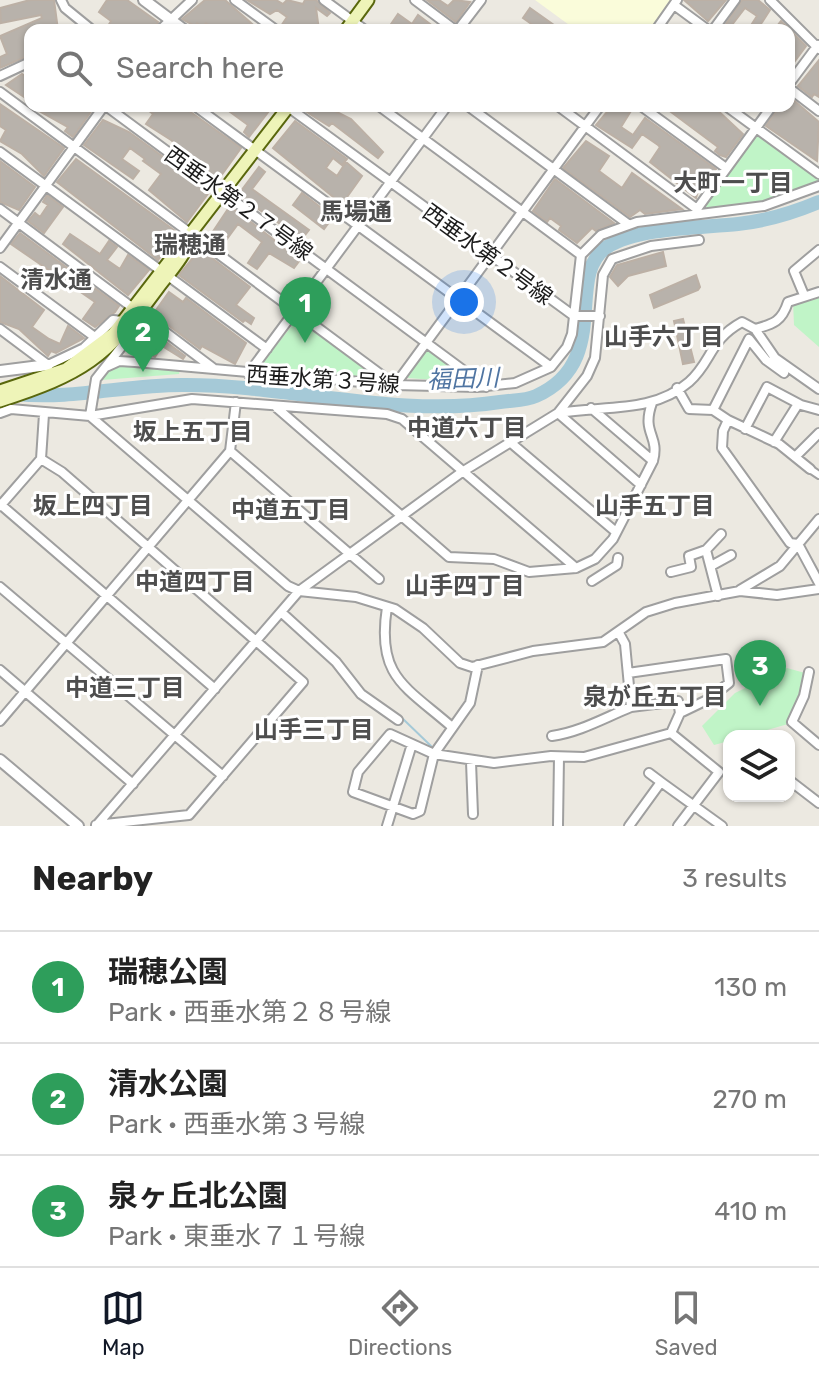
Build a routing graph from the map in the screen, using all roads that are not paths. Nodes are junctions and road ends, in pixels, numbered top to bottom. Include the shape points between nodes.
1 (61, 0) edge
2 (144, 0) edge
3 (192, 0) edge
4 (235, 0) edge
5 (324, 0) edge
6 (368, 0) edge
7 (415, 0) edge
8 (481, 0) edge
9 (735, 0) edge
10 (770, 0) edge
11 (676, 2) edge
12 (169, 18) junction
13 (85, 24) edge
14 (164, 24) edge
15 (176, 24) edge
16 (268, 24) edge
17 (347, 24) edge
18 (350, 24) edge
19 (448, 24) edge
20 (461, 24) edge
21 (660, 24) edge
22 (704, 24) edge
23 (716, 24) edge
24 (795, 24) edge
25 (795, 24) edge
26 (818, 47) edge
27 (24, 65) edge
28 (0, 76) edge
29 (795, 78) edge
30 (795, 91) edge
31 (0, 92) edge
32 (24, 110) edge
33 (819, 111) edge
34 (27, 112) edge
35 (100, 112) edge
36 (113, 112) edge
37 (203, 112) edge
38 (284, 112) edge
39 (296, 112) edge
40 (387, 112) edge
41 (443, 112) edge
42 (476, 112) edge
43 (566, 112) edge
44 (596, 112) edge
45 (649, 112) edge
46 (734, 112) edge
47 (768, 112) edge
48 (585, 126) junction
49 (756, 128) junction
50 (423, 139) junction
51 (74, 147) junction
52 (256, 150) junction
53 (0, 152) edge
54 (726, 168) junction
55 (553, 169) junction
56 (819, 174) edge
57 (389, 182) junction
58 (46, 185) junction
59 (819, 186) edge
60 (225, 192) junction
61 (0, 209) edge
62 (697, 211) junction
63 (521, 212) junction
64 (18, 223) junction
65 (628, 224) junction
66 (358, 226) junction
67 (192, 236) junction
68 (699, 240) dead end
69 (0, 248) edge
70 (819, 250) edge
71 (581, 255) junction
72 (489, 256) junction
73 (0, 267) edge
74 (327, 268) junction
75 (163, 274) junction
76 (819, 292) edge
77 (804, 295) junction
78 (457, 300) junction
79 (296, 311) junction
80 (139, 313) junction
81 (574, 316) junction
82 (600, 316) junction
83 (123, 321) junction
84 (732, 328) junction
85 (0, 329) edge
86 (755, 329) junction
87 (96, 338) junction
88 (749, 339) junction
89 (427, 342) junction
90 (267, 349) junction
91 (48, 365) junction
92 (551, 367) junction
93 (104, 368) junction
94 (213, 369) junction
95 (0, 371) edge
96 (70, 372) junction
97 (784, 373) dead end
98 (248, 374) junction
99 (395, 385) junction
100 (487, 387) junction
101 (677, 388) junction
102 (819, 389) edge
103 (0, 391) edge
104 (0, 401) edge
105 (236, 402) junction
106 (652, 403) junction
107 (798, 404) junction
108 (276, 407) junction
109 (590, 407) junction
110 (713, 410) junction
111 (819, 410) edge
112 (90, 412) junction
113 (0, 413) edge
114 (558, 413) junction
115 (44, 414) junction
116 (728, 420) junction
117 (745, 429) junction
118 (819, 433) edge
119 (510, 442) junction
120 (774, 442) junction
121 (230, 451) junction
122 (795, 457) junction
123 (41, 459) junction
124 (653, 461) junction
125 (810, 469) joint
126 (462, 472) junction
127 (819, 475) edge
128 (641, 485) junction
129 (190, 499) junction
130 (0, 505) edge
131 (401, 515) junction
132 (819, 519) edge
133 (616, 532) junction
134 (721, 534) dead end
135 (798, 544) junction
136 (148, 547) junction
137 (706, 550) junction
138 (350, 554) junction
139 (731, 555) dead end
140 (618, 558) dead end
141 (711, 566) junction
142 (576, 568) junction
143 (671, 572) dead end
144 (379, 579) dead end
145 (592, 581) dead end
146 (819, 583) edge
147 (0, 587) edge
148 (819, 589) edge
149 (299, 591) junction
150 (740, 591) junction
151 (107, 595) junction
152 (718, 596) junction
153 (387, 607) junction
154 (281, 612) junction
155 (619, 633) junction
156 (255, 641) junction
157 (65, 644) junction
158 (478, 665) junction
159 (0, 670) edge
160 (809, 672) dead end
161 (628, 673) junction
162 (215, 689) junction
163 (25, 692) junction
164 (631, 707) junction
165 (680, 713) junction
166 (398, 720) dead end
167 (0, 721) edge
168 (452, 727) junction
169 (671, 733) junction
170 (174, 736) junction
171 (552, 736) dead end
172 (412, 744) junction
173 (819, 745) edge
174 (434, 754) junction
175 (559, 757) junction
176 (0, 760) edge
177 (471, 762) junction
178 (649, 773) dead end
179 (223, 776) junction
180 (661, 782) junction
181 (133, 784) junction
182 (795, 785) edge
183 (819, 803) edge
184 (693, 805) junction
185 (393, 808) junction
186 (473, 814) dead end
187 (78, 826) edge
188 (96, 826) edge
189 (387, 826) edge
190 (558, 826) edge
191 (629, 826) edge
192 (678, 826) edge
193 (722, 826) edge

1 - 13 street
2 - 12 street
3 - 12 street
4 - 16 street
5 - 17 street
6 - 18 main road
7 - 19 street
8 - 20 street
9 - 23 street
10 - 24 street
11 - 21 street
11 - 22 street
12 - 14 street
12 - 15 street
25 - 26 street
26 - 29 street
27 - 28 street
30 - 33 street
31 - 32 street
34 - 51 street
35 - 51 street
36 - 60 street, 西垂水第２７号線
37 - 52 street
38 - 52 main road
39 - 57 street, 西垂水第２号線
40 - 50 street
41 - 50 street
42 - 55 street
43 - 48 street
44 - 48 street
45 - 54 street
46 - 49 street
47 - 49 street
48 - 55 street
48 - 62 street
49 - 54 street
49 - 56 street
50 - 57 street
50 - 63 street
51 - 58 street
51 - 67 street
52 - 60 main road
52 - 66 street
53 - 58 street
54 - 62 street
55 - 63 street
55 - 65 street
57 - 66 street
57 - 72 street, 西垂水第２号線
58 - 64 street
58 - 75 street
59 - 62 street via 764,206
60 - 67 main road
60 - 74 street, 西垂水第２７号線
61 - 64 street
62 - 65 street
63 - 71 street
63 - 72 street
64 - 69 street
64 - 80 street
65 - 71 street via 601,235
66 - 74 street
66 - 78 street
67 - 75 main road via 187,250
67 - 79 street
68 - 82 street via 651,246 612,259 603,275
70 - 77 street via 794,271
71 - 81 street
72 - 78 street
72 - 81 street, 西垂水第２号線
73 - 87 street
74 - 79 street
74 - 89 street, 西垂水第２７号線
75 - 80 main road
75 - 90 street
76 - 77 street
77 - 86 street via 788,302 775,324
78 - 89 street
78 - 92 street
79 - 90 street
79 - 99 street
80 - 83 main road
80 - 93 street
80 - 94 street
80 - 96 main road via 103,355
81 - 82 street
81 - 92 street via 567,347
82 - 114 street via 595,358
83 - 87 street via 113,320
83 - 96 main road
84 - 86 street via 742,322
84 - 88 street
84 - 101 street via 710,349 690,382
85 - 91 street
86 - 102 street via 775,358
87 - 91 street
88 - 97 street
88 - 110 street
89 - 99 street
89 - 100 street, 西垂水第２７号線
90 - 98 street
91 - 95 street
92 - 100 street, 西垂水第３号線 via 528,380
93 - 94 street, 西垂水第３号線 via 119,361
93 - 112 street via 96,379
94 - 98 street, 西垂水第３号線
96 - 103 main road
96 - 104 main road
98 - 99 street, 西垂水第３号線
99 - 100 street, 西垂水第３号線
101 - 106 street
101 - 110 street via 689,409
105 - 108 street
105 - 112 street via 192,399
105 - 121 street
106 - 109 street via 632,409
106 - 124 street via 646,425 656,450
107 - 111 street
107 - 117 street via 767,387
107 - 120 street
108 - 126 street via 402,419
108 - 131 street
109 - 114 street
109 - 124 street
110 - 116 street
112 - 115 street
112 - 129 street
113 - 115 street via 11,409
114 - 119 street
114 - 128 street
115 - 123 street
116 - 117 street
116 - 135 street via 722,448 790,543
117 - 120 street
118 - 122 street
119 - 126 street
119 - 133 street
120 - 122 street
121 - 129 street
121 - 138 street
122 - 125 street
123 - 130 street
123 - 136 street
124 - 128 street
125 - 127 street
126 - 131 street
126 - 142 street
128 - 133 street
129 - 136 street
129 - 149 street
130 - 151 street
131 - 138 street
131 - 142 street via 449,557 494,559 529,572
132 - 135 street
133 - 142 street via 595,559
134 - 137 street
135 - 146 street
135 - 150 street via 780,566
136 - 151 street
136 - 156 street
137 - 141 street
137 - 143 street via 689,556 691,567
138 - 144 street
138 - 149 street
139 - 141 street
140 - 145 street via 618,564
141 - 152 street
147 - 157 street
148 - 150 street via 777,595
149 - 153 street via 356,597
149 - 154 street
150 - 152 street
151 - 157 street
151 - 162 street
152 - 155 street via 659,607
153 - 158 street via 423,628 460,663
153 - 168 street via 383,629 392,675
154 - 156 street
154 - 166 street via 336,662 361,694
155 - 158 street via 603,642
155 - 161 street
156 - 162 street
156 - 179 street via 303,682
157 - 163 street
157 - 170 street
158 - 168 street via 470,703
159 - 163 street
160 - 173 street via 792,722
161 - 164 street
161 - 165 street via 726,659 729,683
162 - 170 street
163 - 167 street
163 - 181 street
164 - 165 street via 678,701
164 - 171 street via 579,732
165 - 169 street
168 - 174 street
169 - 175 street via 584,757
169 - 184 street via 719,772
170 - 179 street
170 - 181 street
172 - 174 street
172 - 185 street
172 - 185 street via 390,734 352,785 359,796
174 - 177 street
174 - 185 street via 420,811
175 - 177 street
175 - 190 street
176 - 187 street
177 - 186 street
178 - 180 street
179 - 188 street via 189,815
180 - 184 street
180 - 191 street
181 - 188 street
182 - 183 street
184 - 192 street
184 - 193 street
185 - 189 street

